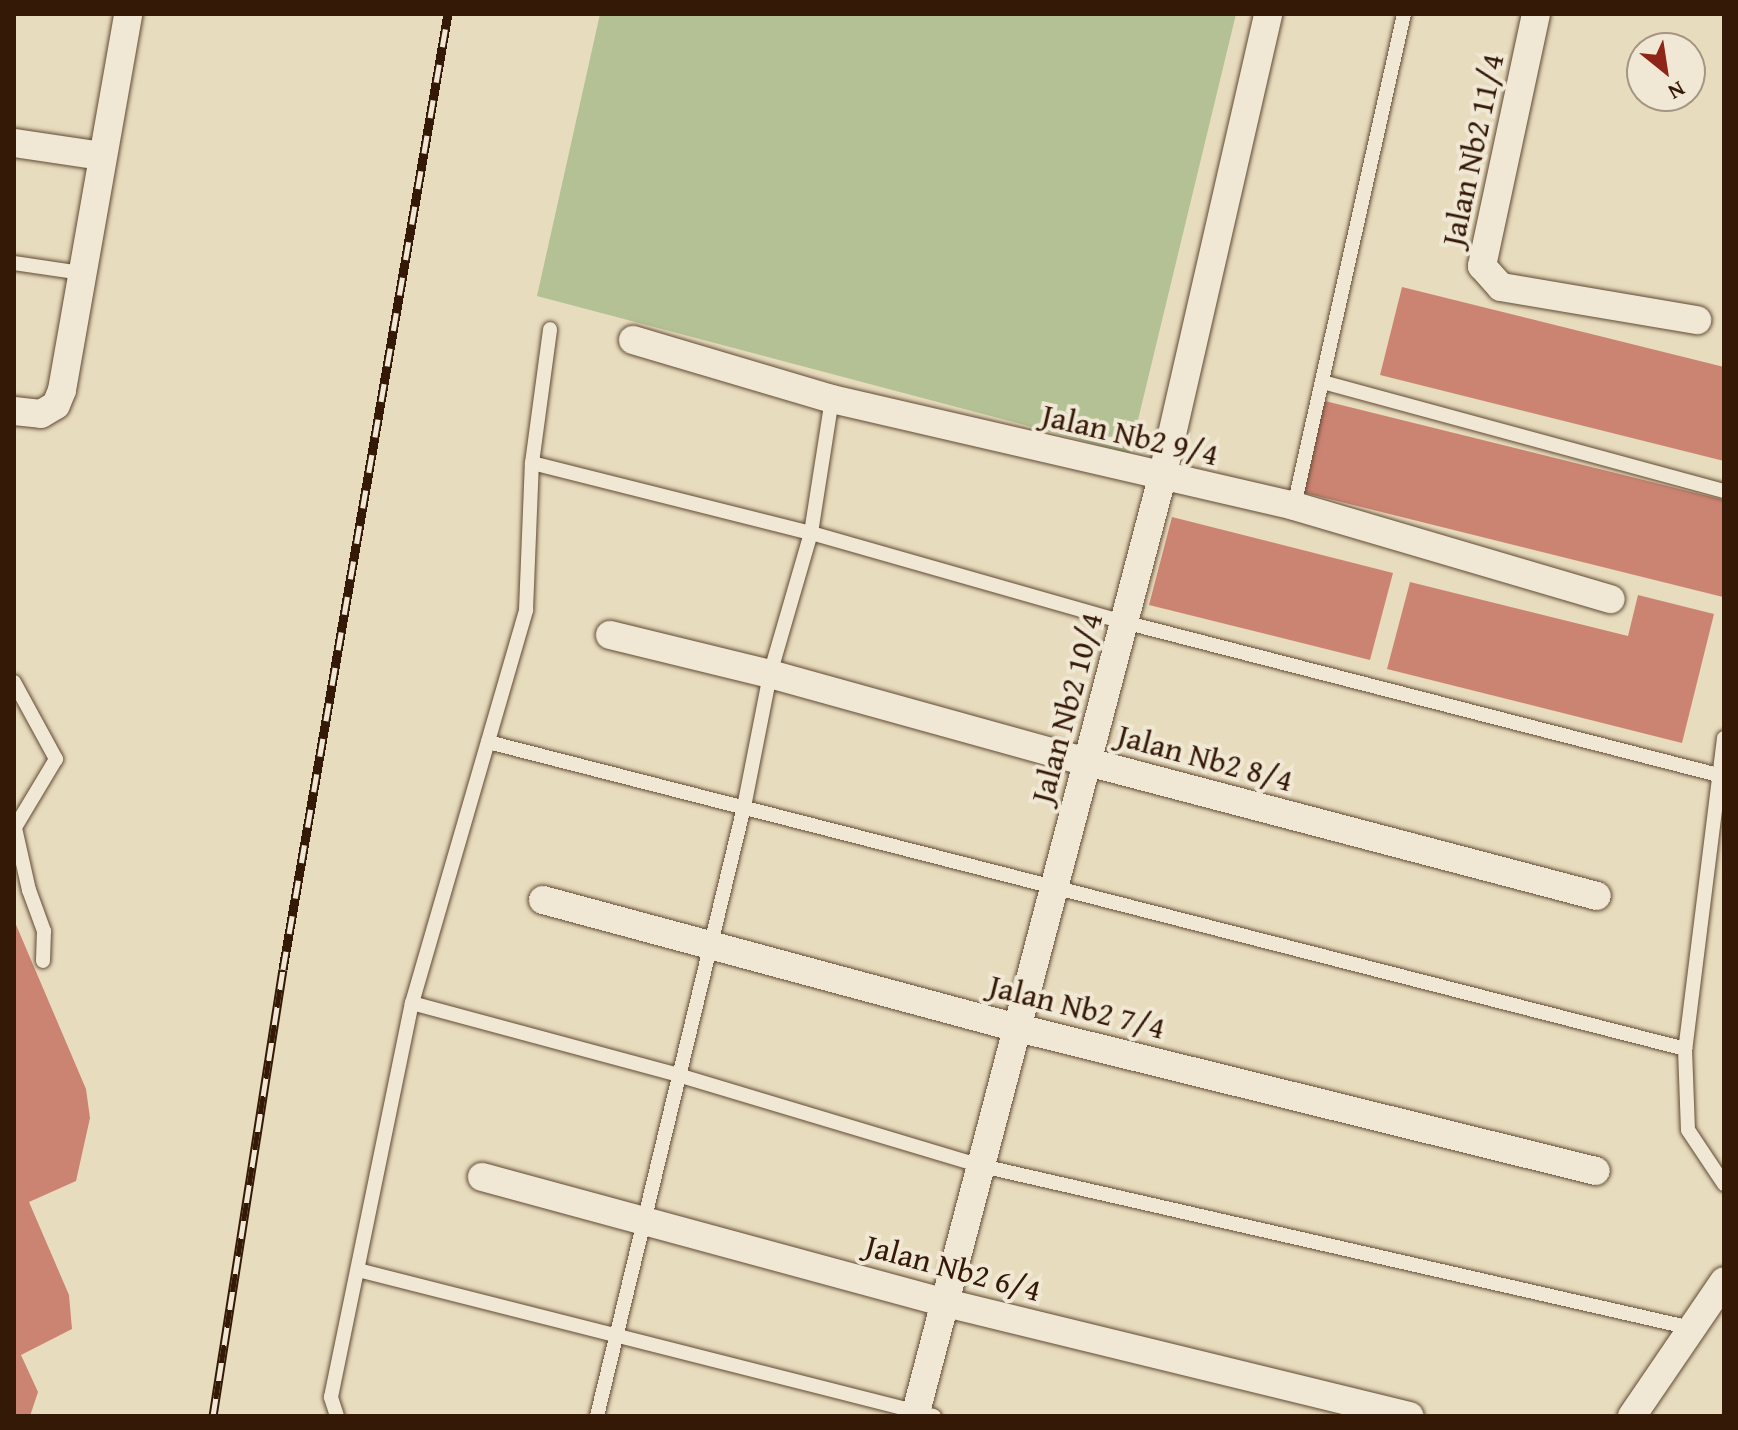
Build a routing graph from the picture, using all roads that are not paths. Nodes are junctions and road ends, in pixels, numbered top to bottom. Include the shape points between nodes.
1 (1268, 14) edge
2 (1404, 14) edge
3 (1536, 14) edge
4 (124, 16) edge
5 (14, 143) edge
6 (102, 156) junction
7 (14, 263) edge
8 (82, 273) junction
9 (1697, 320) dead end
10 (550, 329) dead end
11 (633, 340) dead end
12 (1323, 382) junction
13 (832, 399) junction
14 (27, 413) edge
15 (532, 463) junction
16 (1162, 478) junction
17 (1724, 491) edge
18 (1294, 506) junction
19 (811, 533) junction
20 (1611, 599) dead end
21 (1124, 622) junction
22 (610, 635) dead end
23 (770, 674) junction
24 (14, 682) edge
25 (1724, 738) edge
26 (488, 742) junction
27 (1088, 762) junction
28 (1718, 775) junction
29 (744, 807) junction
30 (15, 829) edge
31 (1054, 889) junction
32 (1597, 896) dead end
33 (543, 900) dead end
34 (711, 945) junction
35 (43, 961) dead end
36 (412, 1003) junction
37 (1018, 1028) junction
38 (1685, 1049) junction
39 (678, 1075) junction
40 (982, 1166) junction
41 (1596, 1171) dead end
42 (482, 1177) dead end
43 (1724, 1184) edge
44 (642, 1219) junction
45 (358, 1270) junction
46 (1724, 1281) edge
47 (946, 1303) junction
48 (1691, 1328) junction
49 (618, 1336) junction
50 (922, 1414) edge
51 (337, 1416) edge
52 (597, 1416) edge
53 (1409, 1416) edge
54 (1632, 1416) edge

1 - 16 street, Jalan Nb2 10/4
2 - 12 lane
3 - 9 street, Jalan Nb2 11/4 via 1482,266 1501,287
4 - 6 street
5 - 6 street
6 - 8 street
7 - 8 lane
8 - 14 street via 62,390 56,405
10 - 15 lane
11 - 13 street, Jalan Nb2 9/4
12 - 17 lane
12 - 18 lane
13 - 16 street, Jalan Nb2 9/4
13 - 19 lane
15 - 19 lane
15 - 26 lane via 526,610
16 - 18 street, Jalan Nb2 9/4
16 - 21 street, Jalan Nb2 10/4
18 - 20 street, Jalan Nb2 9/4
19 - 21 lane
19 - 23 lane
21 - 27 street, Jalan Nb2 10/4
21 - 28 lane
22 - 23 street, Jalan Nb2 8/4
23 - 27 street, Jalan Nb2 8/4
23 - 29 lane
24 - 30 lane via 56,759
25 - 28 lane
26 - 29 lane
26 - 36 lane
27 - 31 street, Jalan Nb2 10/4
27 - 32 street, Jalan Nb2 8/4
28 - 38 lane
29 - 31 lane
29 - 34 lane
30 - 35 lane via 44,931
31 - 37 street, Jalan Nb2 10/4
31 - 38 lane
33 - 34 street, Jalan Nb2 7/4
34 - 37 street, Jalan Nb2 7/4
34 - 39 lane
36 - 39 lane
36 - 45 lane
37 - 40 street, Jalan Nb2 10/4
37 - 41 street, Jalan Nb2 7/4
38 - 43 lane via 1688,1130
39 - 40 lane
39 - 44 lane
40 - 47 street, Jalan Nb2 10/4
40 - 48 lane
42 - 44 street, Jalan Nb2 6/4
44 - 47 street, Jalan Nb2 6/4
44 - 49 lane
45 - 49 lane
45 - 51 lane via 331,1397
46 - 48 street
47 - 50 street, Jalan Nb2 10/4
47 - 53 street, Jalan Nb2 6/4
48 - 54 street
49 - 50 lane
49 - 52 lane

